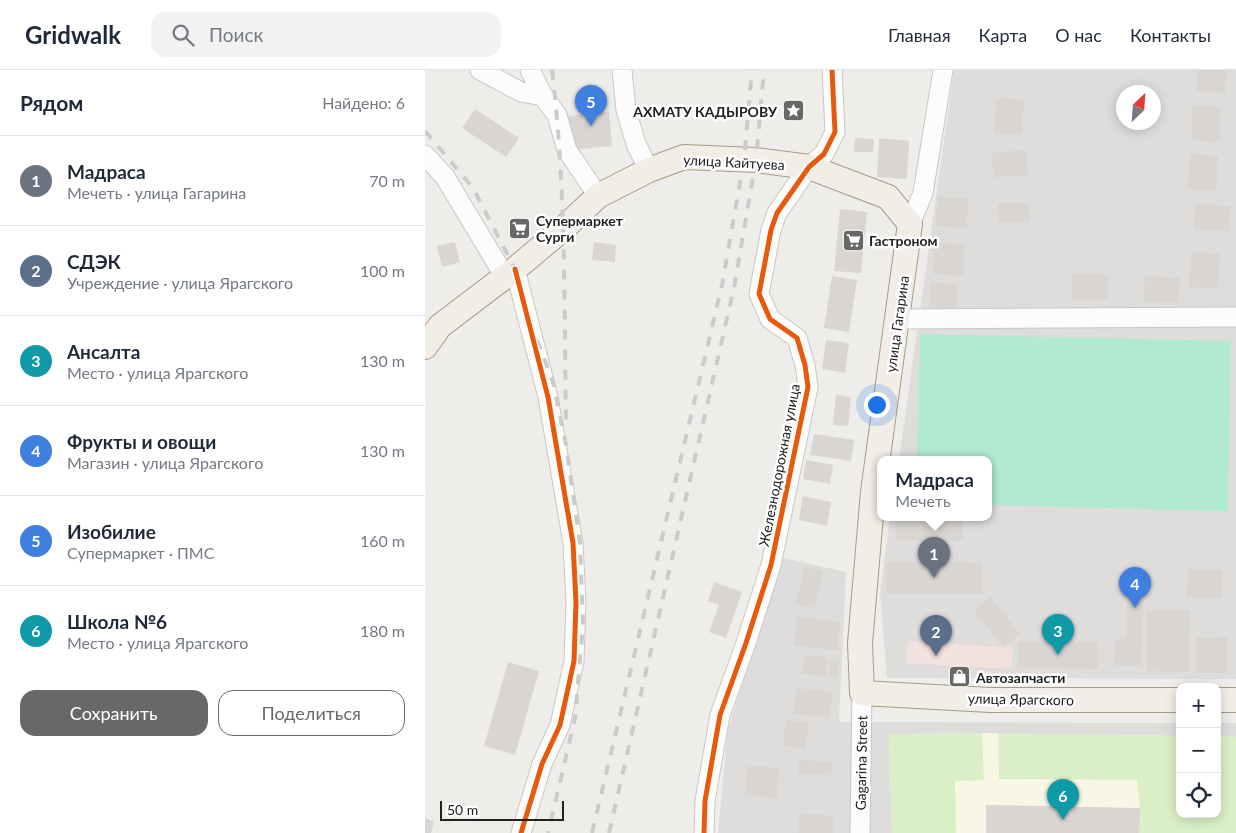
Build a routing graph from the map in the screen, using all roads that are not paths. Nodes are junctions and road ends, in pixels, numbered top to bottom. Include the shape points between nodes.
1 (480, 70) edge
2 (530, 70) edge
3 (622, 70) edge
4 (832, 70) edge
5 (943, 70) edge
6 (543, 96) junction
7 (425, 154) edge
8 (809, 168) junction
9 (649, 170) junction
10 (598, 196) junction
11 (911, 224) junction
12 (510, 273) junction
13 (1236, 317) edge
14 (898, 319) junction
15 (425, 347) edge
16 (878, 456) edge
17 (877, 464) edge
18 (862, 693) junction
19 (1176, 700) edge
20 (1221, 700) edge
21 (1236, 700) edge
22 (521, 833) edge
23 (704, 833) edge
24 (860, 833) edge

1 - 6 street via 521,92
2 - 6 street
3 - 9 street via 626,110 636,144
4 - 8 street, Железнодорожная улица via 835,132 824,154
5 - 11 street via 923,193
6 - 10 street via 557,115 567,150
7 - 12 street via 445,177
8 - 9 main road, улица Кайтуева via 756,160 684,157
8 - 11 main road, улица Кайтуева via 888,197
8 - 23 street, Железнодорожная улица via 777,213 759,294 770,319 797,338 808,387 771,565 720,715 705,801
9 - 10 main road, улица Кайтуева
10 - 12 main road, улица Кайтуева
11 - 14 main road, улица Гагарина
12 - 15 main road, улица Кайтуева via 440,326
12 - 22 street via 548,397 573,543 576,602 574,661 560,725 541,764
13 - 14 street
14 - 16 main road, улица Гагарина
17 - 18 main road, улица Гагарина via 860,643
18 - 19 main road, улица Ярагского via 991,700
18 - 24 street, Gagarina Street
20 - 21 main road

